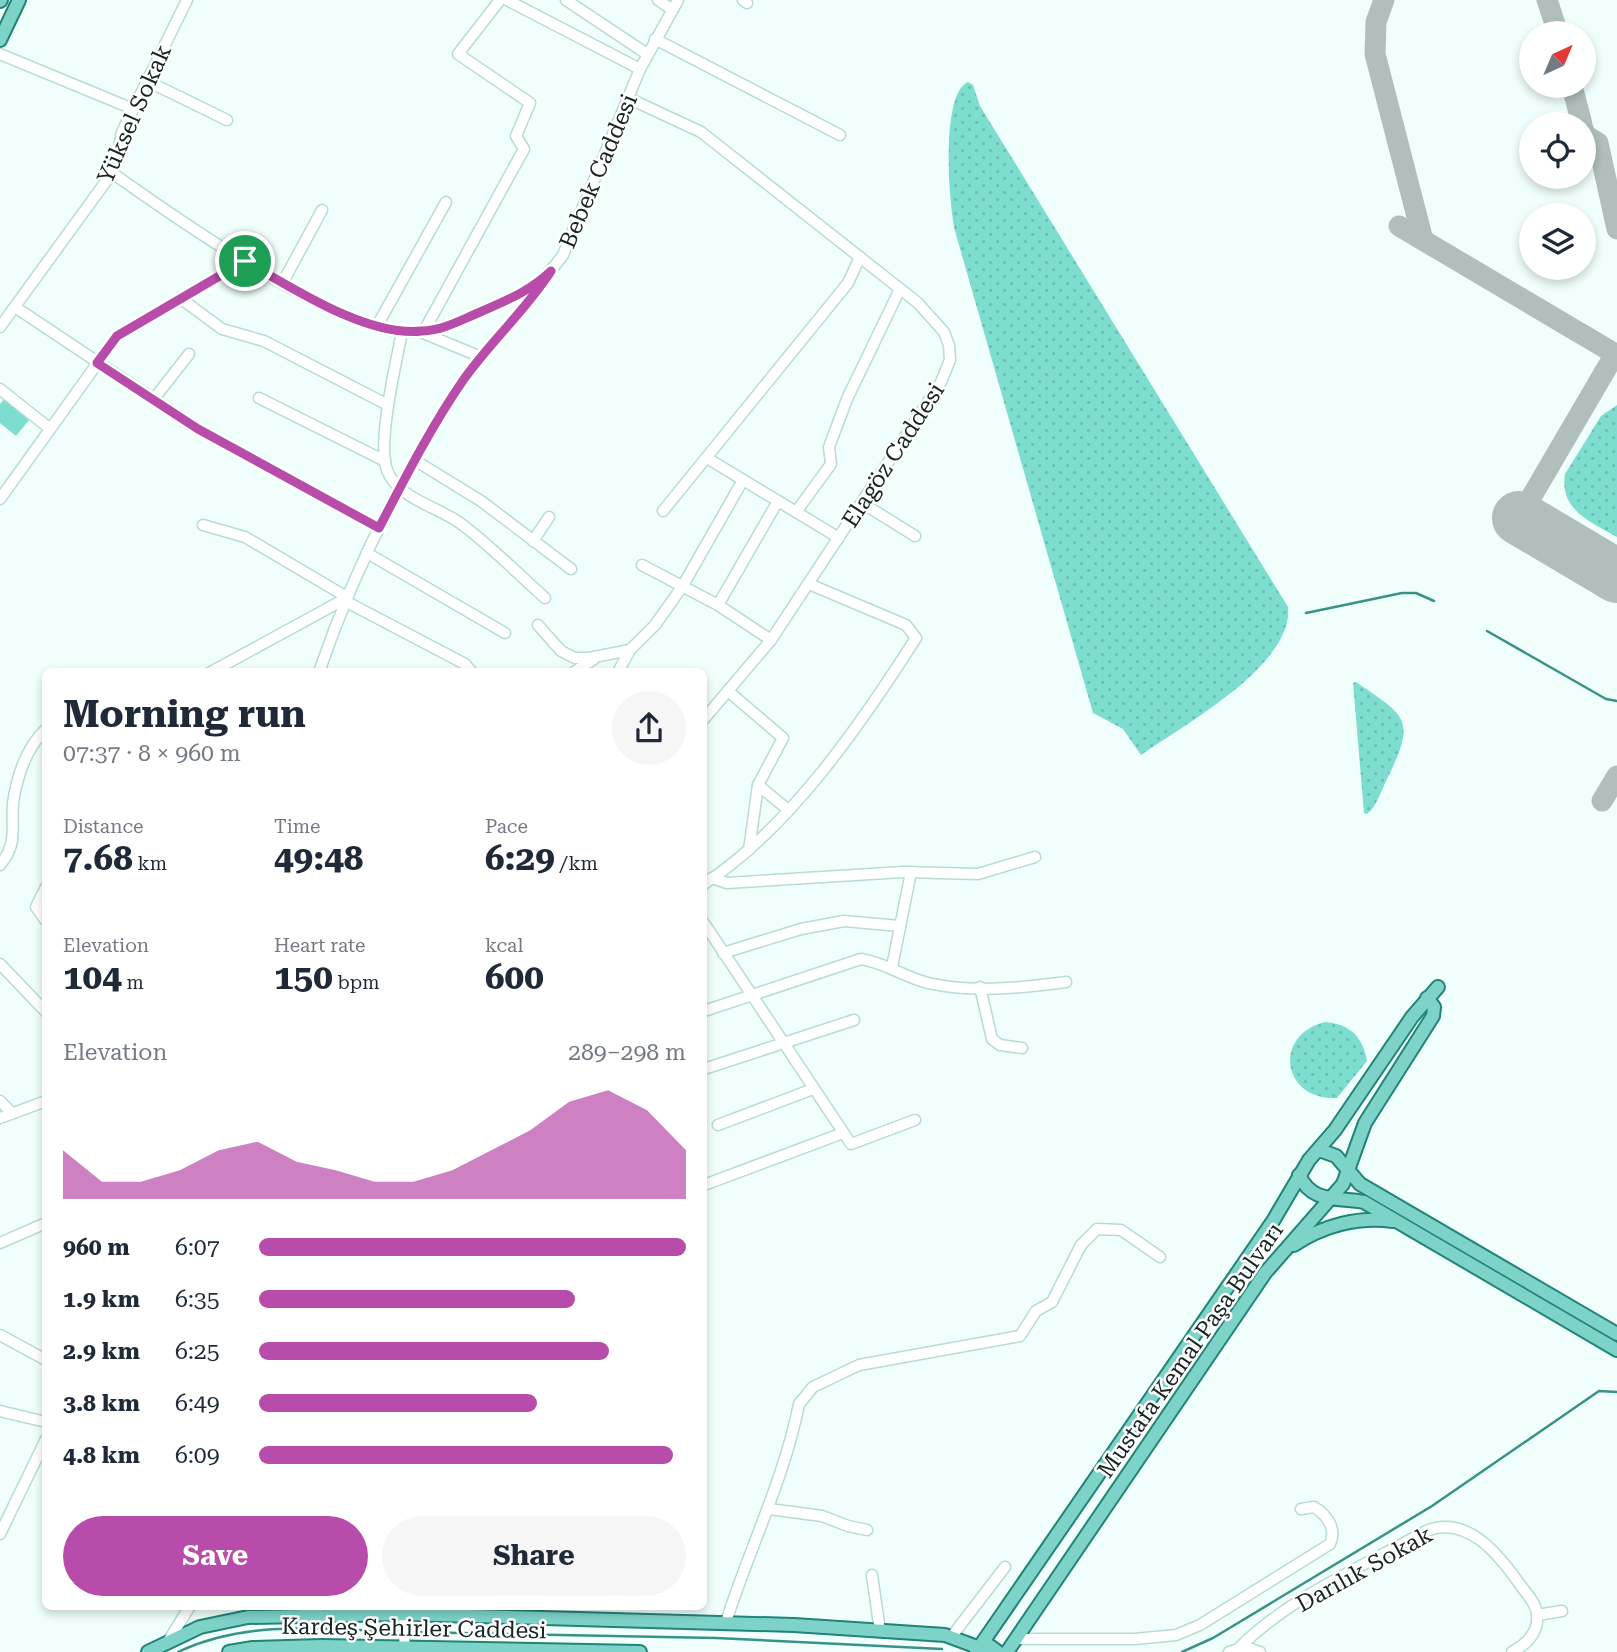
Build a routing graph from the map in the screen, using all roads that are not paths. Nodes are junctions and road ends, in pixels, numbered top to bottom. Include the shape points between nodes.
1 (19, 0) edge
2 (187, 0) edge
3 (500, 0) edge
4 (507, 0) edge
5 (566, 0) edge
6 (658, 0) edge
7 (675, 4) edge
8 (655, 39) junction
9 (0, 40) edge
10 (0, 54) edge
11 (647, 54) junction
12 (640, 69) junction
13 (147, 80) junction
14 (628, 98) junction
15 (133, 109) junction
16 (227, 120) dead end
17 (840, 135) dead end
18 (111, 172) junction
19 (446, 202) dead end
20 (322, 210) dead end
21 (860, 257) junction
22 (245, 261) junction
23 (551, 271) junction
24 (283, 282) junction
25 (900, 289) junction
26 (180, 298) junction
27 (15, 307) junction
28 (0, 327) edge
29 (377, 327) junction
30 (422, 331) junction
31 (402, 332) junction
32 (189, 354) dead end
33 (481, 357) junction
34 (97, 363) junction
35 (0, 389) edge
36 (259, 398) dead end
37 (153, 400) junction
38 (388, 405) junction
39 (49, 428) junction
40 (707, 458) junction
41 (385, 461) junction
42 (416, 461) junction
43 (743, 480) junction
44 (399, 488) junction
45 (0, 499) edge
46 (778, 501) junction
47 (862, 503) junction
48 (663, 511) dead end
49 (796, 512) junction
50 (549, 517) dead end
51 (203, 525) dead end
52 (379, 528) junction
53 (915, 536) dead end
54 (839, 538) junction
55 (533, 541) junction
56 (367, 552) junction
57 (642, 565) dead end
58 (570, 569) dead end
59 (809, 584) junction
60 (682, 587) junction
61 (344, 598) junction
62 (545, 598) dead end
63 (718, 605) junction
64 (538, 625) dead end
65 (505, 633) dead end
66 (771, 640) junction
67 (630, 650) junction
68 (596, 657) junction
69 (218, 668) edge
70 (320, 668) edge
71 (468, 668) edge
72 (580, 668) edge
73 (620, 668) edge
74 (729, 691) junction
75 (707, 716) edge
76 (42, 733) edge
77 (758, 785) junction
78 (787, 809) junction
79 (749, 851) junction
80 (1035, 857) dead end
81 (0, 865) edge
82 (911, 872) junction
83 (708, 881) edge
84 (42, 895) edge
85 (42, 915) edge
86 (900, 926) junction
87 (707, 928) edge
88 (723, 953) junction
89 (0, 964) edge
90 (892, 967) junction
91 (1066, 982) dead end
92 (980, 987) junction
93 (1438, 987) dead end
94 (750, 994) junction
95 (1427, 998) junction
96 (42, 1009) edge
97 (707, 1010) edge
98 (854, 1020) dead end
99 (782, 1042) junction
100 (1022, 1048) dead end
101 (707, 1068) edge
102 (813, 1089) junction
103 (0, 1101) edge
104 (42, 1102) edge
105 (12, 1113) junction
106 (0, 1118) edge
107 (915, 1120) dead end
108 (718, 1125) dead end
109 (843, 1133) junction
110 (1319, 1150) junction
111 (1347, 1170) junction
112 (1298, 1175) junction
113 (707, 1184) edge
114 (1329, 1199) junction
115 (1398, 1221) junction
116 (42, 1225) edge
117 (0, 1243) edge
118 (1279, 1255) junction
119 (1160, 1257) dead end
120 (1617, 1334) edge
121 (0, 1335) edge
122 (1617, 1350) edge
123 (42, 1358) edge
124 (0, 1411) edge
125 (42, 1421) edge
126 (42, 1447) edge
127 (769, 1509) junction
128 (1301, 1509) dead end
129 (867, 1530) dead end
130 (0, 1534) edge
131 (1005, 1567) dead end
132 (872, 1575) dead end
133 (188, 1610) edge
134 (386, 1611) edge
135 (1562, 1611) dead end
136 (403, 1615) junction
137 (1537, 1615) junction
138 (726, 1622) junction
139 (880, 1631) junction
140 (949, 1636) junction
141 (1017, 1639) junction
142 (169, 1640) junction
143 (1240, 1647) junction
144 (980, 1649) edge
145 (264, 1650) edge
146 (405, 1650) edge
147 (148, 1652) edge
148 (229, 1652) edge
149 (640, 1652) edge
150 (954, 1652) edge
151 (998, 1652) edge
152 (1007, 1652) edge
153 (1229, 1652) edge
154 (1260, 1652) edge
155 (1512, 1652) edge

1 - 9 main road
2 - 13 street, Yüksel Sokak
3 - 30 street via 458,54 530,103 516,136 524,149
4 - 12 street
5 - 11 street
6 - 7 street
7 - 8 street, Bebek Caddesi
8 - 11 street, Bebek Caddesi
8 - 17 street
10 - 15 street
11 - 12 street, Bebek Caddesi
12 - 14 street, Bebek Caddesi
13 - 15 street, Yüksel Sokak
13 - 16 street
14 - 21 street, Elagöz Caddesi via 701,132
14 - 23 street, Bebek Caddesi via 585,207
15 - 18 street, Yüksel Sokak
18 - 22 street, Bebek Caddesi
18 - 27 street, Yüksel Sokak
19 - 29 street
20 - 24 street
21 - 25 street, Elagöz Caddesi
21 - 40 street via 848,283
22 - 24 street, Bebek Caddesi
22 - 26 street
23 - 30 street, Bebek Caddesi via 518,296 448,326
23 - 33 street
24 - 29 street, Bebek Caddesi
25 - 47 street, Elagöz Caddesi via 944,332 950,360 941,383
25 - 49 street via 846,399 829,447 831,464
26 - 34 street via 117,336
26 - 38 street via 222,329 264,341
27 - 28 street, Yüksel Sokak
27 - 34 street
29 - 31 street, Bebek Caddesi
30 - 31 street, Bebek Caddesi
30 - 33 street
31 - 38 street
32 - 37 street
33 - 42 street
34 - 37 street
34 - 39 street
35 - 39 street
36 - 41 street
37 - 52 street via 275,474
38 - 41 street
39 - 45 street
40 - 43 street
40 - 48 street
41 - 44 street
42 - 44 street
42 - 55 street via 481,501
43 - 46 street
43 - 60 street
44 - 52 street
44 - 62 street via 460,523
46 - 49 street
46 - 63 street
47 - 53 street
47 - 54 street, Elagöz Caddesi
49 - 54 street
50 - 55 street
51 - 61 street via 245,537
52 - 56 street
54 - 59 street, Elagöz Caddesi
55 - 58 street
56 - 61 street
56 - 65 street
57 - 60 street
59 - 66 street, Elagöz Caddesi
59 - 78 street via 906,625 916,638 864,715
60 - 63 street
60 - 67 street
61 - 69 street
61 - 70 street
61 - 71 street
63 - 66 street
64 - 68 street via 566,654 580,659
66 - 74 street, Elagöz Caddesi
67 - 68 street
67 - 73 street
68 - 72 street
74 - 75 street, Elagöz Caddesi
74 - 77 street via 783,738
76 - 81 street via 30,745 14,800 15,838
77 - 78 street
77 - 79 street
78 - 79 street
79 - 83 street
80 - 82 street via 978,874
82 - 83 street
82 - 86 street
84 - 85 street via 36,907
86 - 88 street via 844,921
86 - 90 street
87 - 88 street
88 - 94 street
89 - 96 street
90 - 92 street via 928,983
90 - 94 street via 861,959
91 - 92 street
92 - 100 street via 992,1039
93 - 95 main road, Mustafa Kemal Paşa Bulvarı
94 - 97 street
94 - 99 street
95 - 110 main road, Mustafa Kemal Paşa Bulvarı
95 - 111 main road, Mustafa Kemal Paşa Bulvarı via 1434,1007 1433,1016 1365,1123
98 - 99 street
99 - 101 street
99 - 102 street
102 - 108 street
102 - 109 street
103 - 105 street
104 - 105 street
105 - 106 street
107 - 109 street via 851,1144
109 - 113 street
110 - 111 main road via 1336,1156
110 - 112 main road, Mustafa Kemal Paşa Bulvarı
111 - 114 main road, Mustafa Kemal Paşa Bulvarı via 1343,1184
111 - 120 main road via 1360,1184
112 - 114 main road via 1311,1193
112 - 144 main road, Mustafa Kemal Paşa Bulvarı via 1273,1221
114 - 115 main road via 1364,1202
114 - 118 main road, Mustafa Kemal Paşa Bulvarı
115 - 118 main road via 1346,1222 1305,1237
115 - 122 main road
116 - 117 street
118 - 141 main road, Mustafa Kemal Paşa Bulvarı
119 - 127 street via 1121,1230 1097,1229 1076,1254 1052,1302 1036,1311 1020,1336 865,1363 813,1387 799,1404
121 - 123 street
124 - 125 street
126 - 130 street
127 - 129 street via 822,1516
127 - 138 street
128 - 141 street via 1314,1507 1325,1516 1332,1532 1329,1544 1192,1629 1149,1639
131 - 140 street
132 - 139 street
133 - 142 street
134 - 136 main road, Kardeş Şehirler Caddesi
134 - 142 main road, Kardeş Şehirler Caddesi via 248,1617 200,1627
135 - 137 street
136 - 138 main road, Kardeş Şehirler Caddesi
136 - 146 street
137 - 143 street, Darılık Sokak via 1500,1556 1462,1530 1441,1527 1305,1599
137 - 155 street via 1531,1638
138 - 139 main road, Kardeş Şehirler Caddesi
139 - 140 main road, Kardeş Şehirler Caddesi
140 - 144 main road, Kardeş Şehirler Caddesi
140 - 150 main road
141 - 152 main road, Mustafa Kemal Paşa Bulvarı
142 - 147 main road, Kardeş Şehirler Caddesi
143 - 153 street, Darılık Sokak
143 - 154 street
144 - 151 main road, Kardeş Şehirler Caddesi via 990,1646
145 - 146 main road, Kardeş Şehirler Caddesi
145 - 148 main road, Kardeş Şehirler Caddesi
146 - 149 main road, Kardeş Şehirler Caddesi

